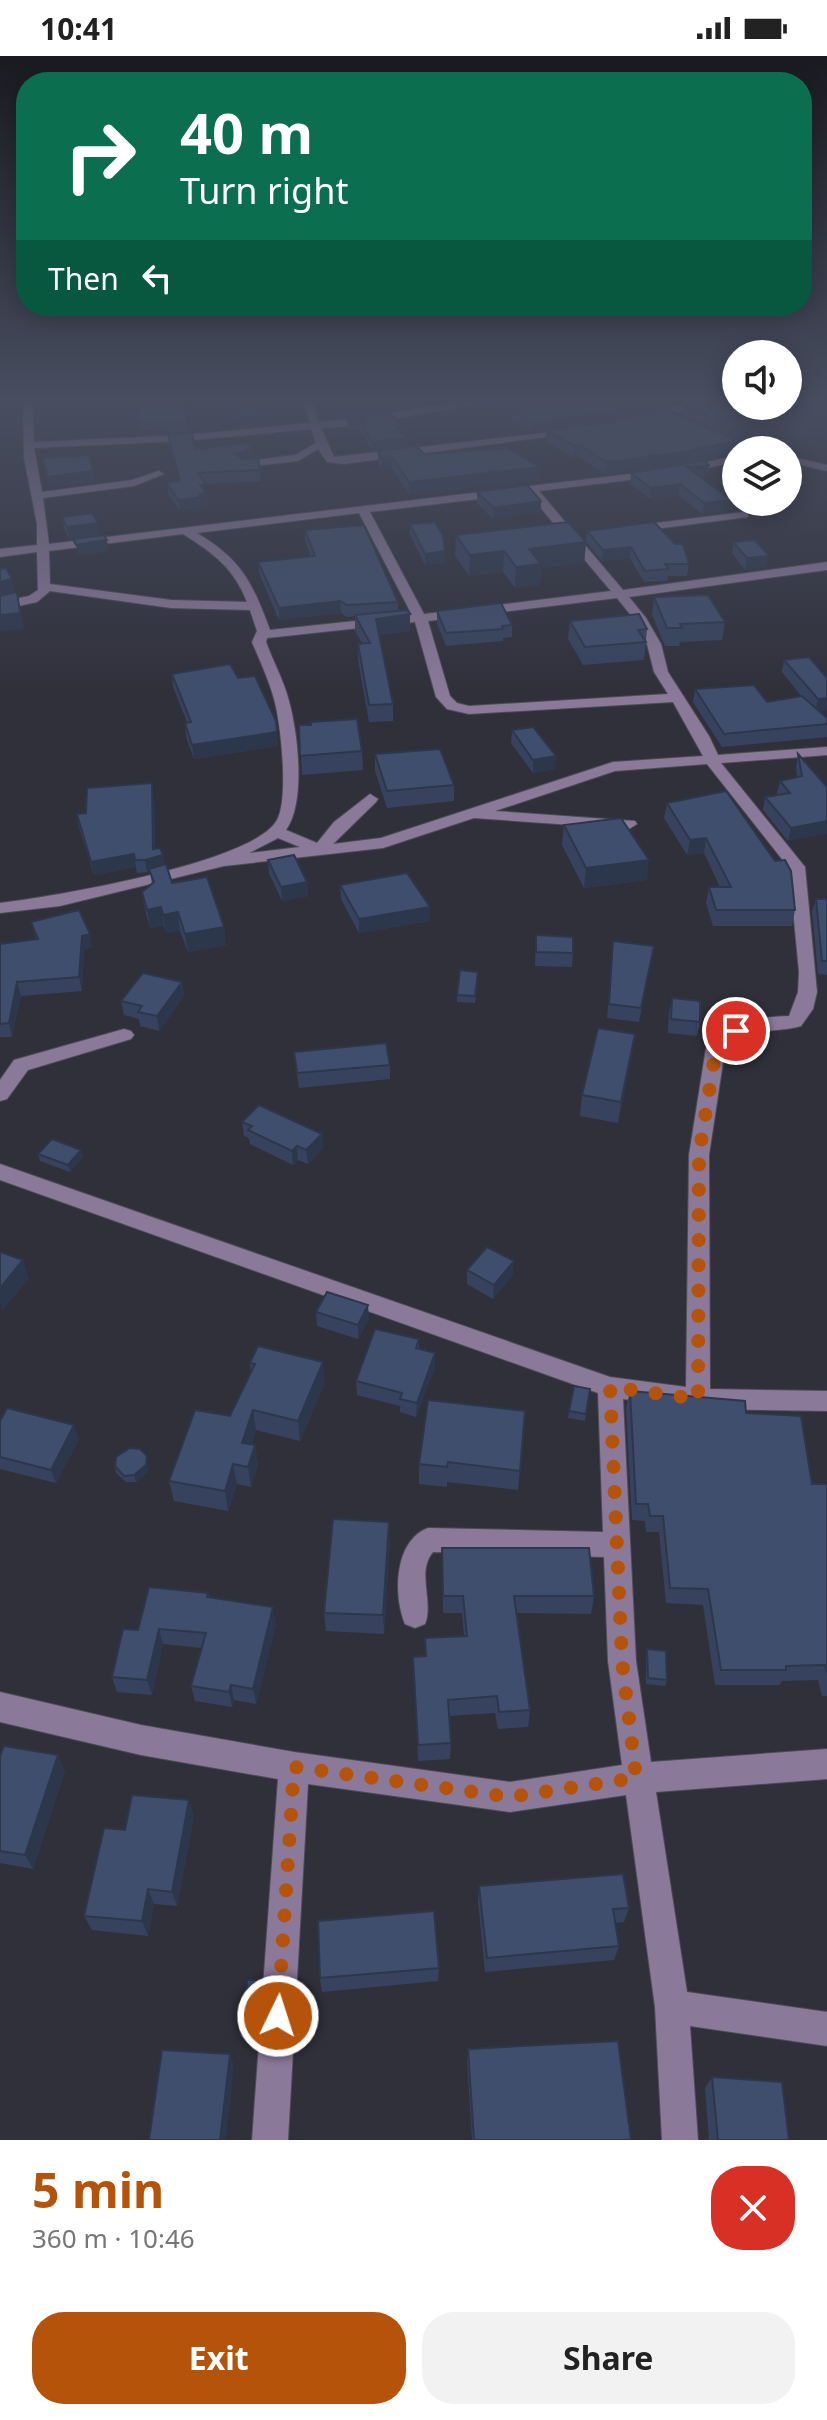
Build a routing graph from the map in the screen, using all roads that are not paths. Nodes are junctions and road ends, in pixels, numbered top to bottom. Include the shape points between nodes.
1 (38, 499) edge
2 (441, 499) edge
3 (542, 499) edge
4 (363, 509) junction
5 (736, 516) edge
6 (182, 529) junction
7 (619, 531) edge
8 (42, 546) junction
9 (0, 553) edge
10 (827, 566) edge
11 (45, 587) junction
12 (622, 593) junction
13 (0, 606) edge
14 (255, 606) junction
15 (419, 616) junction
16 (262, 635) junction
17 (678, 698) junction
18 (827, 751) edge
19 (715, 761) junction
20 (370, 799) dead end
21 (468, 815) junction
22 (629, 824) edge
23 (277, 832) junction
24 (320, 850) junction
25 (224, 861) junction
26 (0, 908) edge
27 (124, 1035) dead end
28 (0, 1094) edge
29 (0, 1172) edge
30 (610, 1387) junction
31 (698, 1399) junction
32 (827, 1401) edge
33 (617, 1545) junction
34 (415, 1615) dead end
35 (0, 1707) edge
36 (827, 1764) edge
37 (294, 1767) junction
38 (636, 1778) junction
39 (672, 2007) junction
40 (827, 2029) edge
41 (270, 2140) edge
42 (680, 2140) edge

1 - 8 street
2 - 4 street
3 - 12 street via 581,536
4 - 6 street
4 - 15 street
5 - 7 street
6 - 8 street
6 - 14 street via 232,561 246,577
8 - 9 street
8 - 11 street
10 - 12 street
11 - 13 street via 33,599
11 - 14 street via 171,604
12 - 15 street
12 - 17 street via 654,644 661,672
14 - 16 street
15 - 16 street
15 - 17 street via 443,697 452,706 469,710
16 - 23 street via 259,642 282,701 291,778 287,818
17 - 19 street
18 - 19 street
19 - 21 street via 613,767
19 - 31 street via 797,867 808,997 805,1012 794,1022 751,1026 722,1038 716,1048 699,1155
20 - 24 street
21 - 22 street
21 - 24 street via 383,843
23 - 24 street
23 - 25 street
24 - 25 street
25 - 26 street via 60,901
27 - 28 street via 21,1065
29 - 30 street
30 - 31 street
30 - 33 street
31 - 32 street
33 - 34 street via 428,1540 413,1561
33 - 38 street via 622,1661
35 - 37 street via 141,1740
36 - 38 street
37 - 38 street via 510,1797
37 - 41 street
38 - 39 street
39 - 40 street
39 - 42 street

